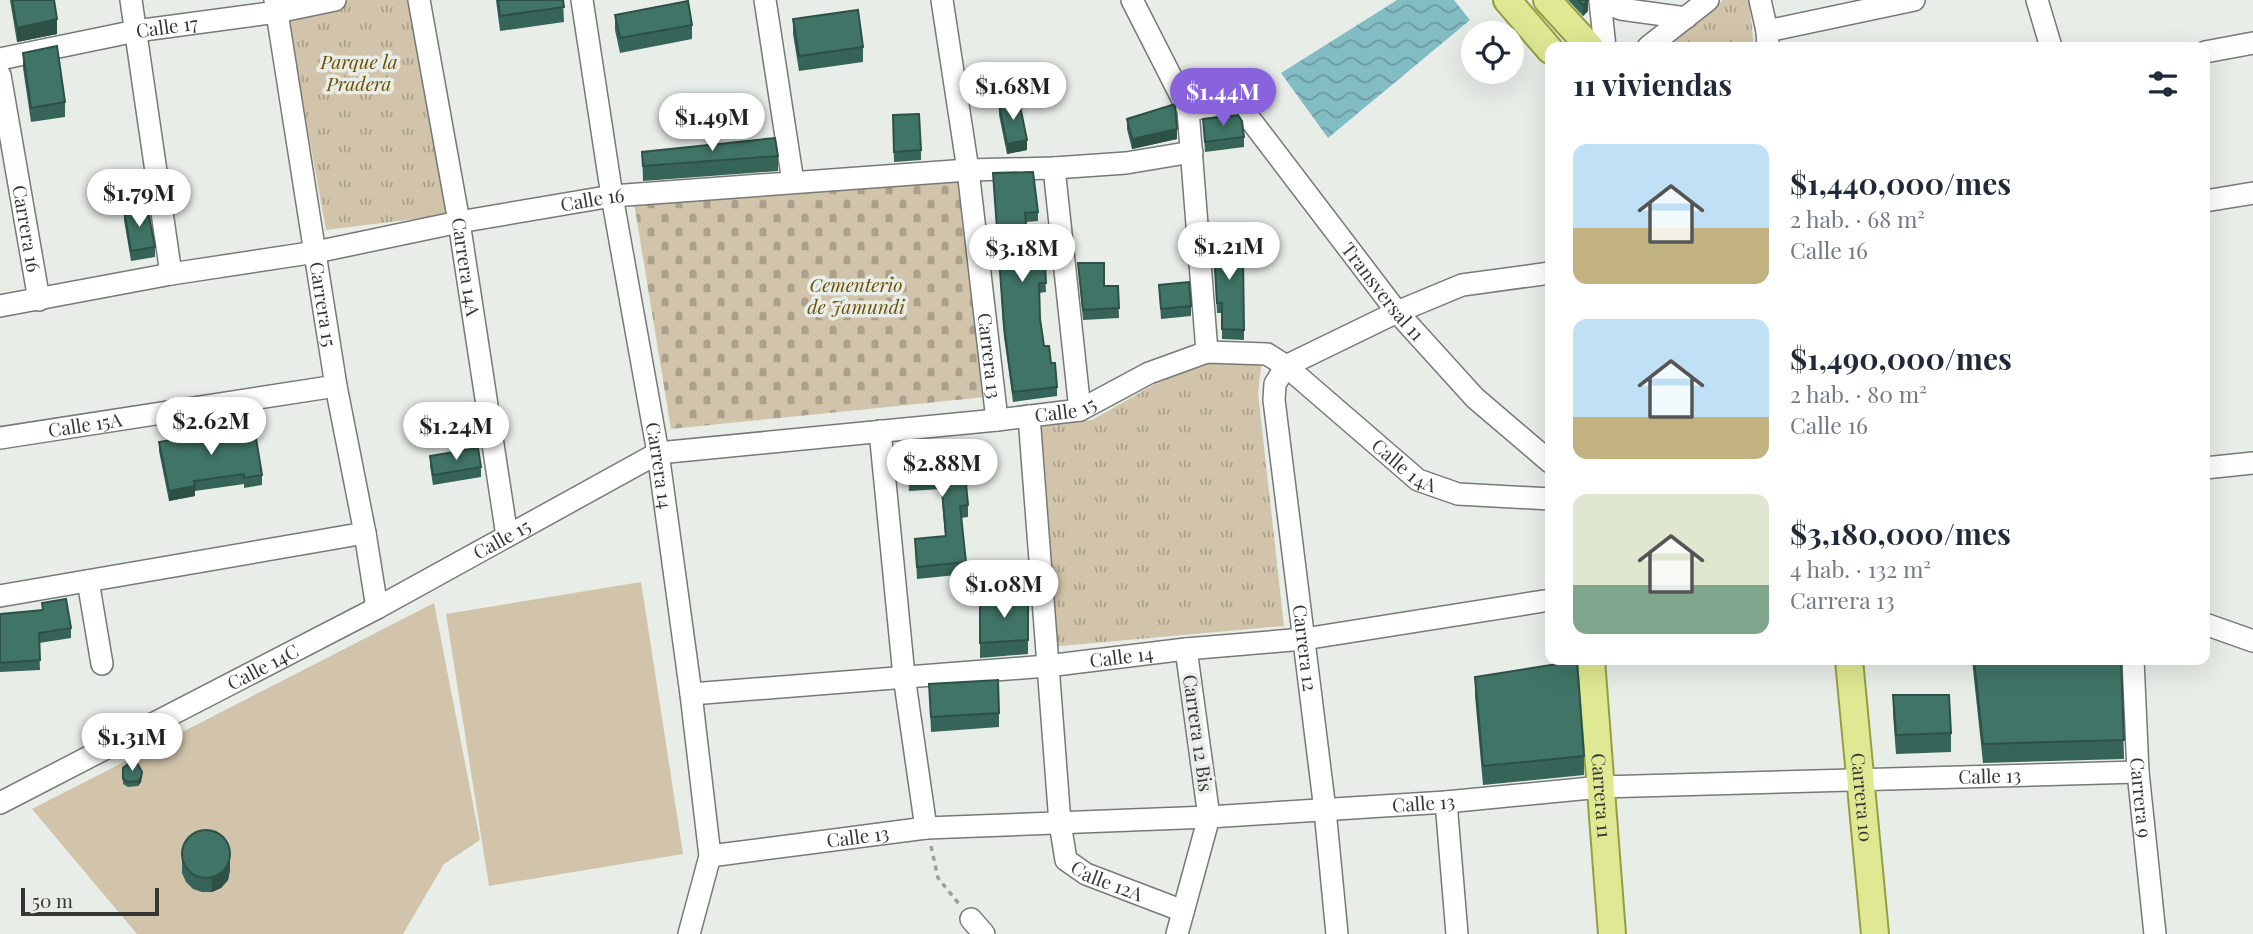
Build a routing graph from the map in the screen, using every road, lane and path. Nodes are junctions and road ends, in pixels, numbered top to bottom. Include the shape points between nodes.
1 (131, 0) edge
2 (335, 0) edge
3 (419, 0) edge
4 (582, 0) edge
5 (765, 0) edge
6 (942, 0) edge
7 (1132, 0) edge
8 (1507, 0) edge
9 (1547, 0) edge
10 (1708, 0) edge
11 (1760, 0) edge
12 (1914, 0) edge
13 (2037, 0) edge
14 (1600, 1) edge
15 (276, 6) edge
16 (1686, 18) junction
17 (136, 31) junction
18 (1768, 39) edge
19 (1585, 42) edge
20 (1604, 42) edge
21 (1655, 42) edge
22 (2050, 42) edge
23 (2253, 43) edge
24 (1545, 44) edge
25 (2210, 51) edge
26 (0, 59) edge
27 (0, 75) edge
28 (1188, 110) junction
29 (1192, 152) junction
30 (1054, 168) junction
31 (968, 170) junction
32 (793, 182) junction
33 (2253, 193) edge
34 (612, 196) junction
35 (2210, 200) edge
36 (459, 222) junction
37 (316, 252) junction
38 (171, 274) junction
39 (1545, 274) edge
40 (39, 300) junction
41 (0, 306) edge
42 (1397, 312) junction
43 (1208, 352) junction
44 (1286, 366) junction
45 (336, 386) junction
46 (1080, 410) junction
47 (1029, 416) junction
48 (997, 420) junction
49 (880, 431) junction
50 (0, 439) edge
51 (658, 453) junction
52 (1545, 458) edge
53 (2253, 463) edge
54 (2210, 467) edge
55 (1545, 499) edge
56 (365, 533) junction
57 (507, 536) junction
58 (88, 581) junction
59 (0, 596) edge
60 (1545, 601) edge
61 (377, 608) junction
62 (2210, 626) edge
63 (1304, 639) junction
64 (2253, 641) edge
65 (1186, 649) junction
66 (103, 664) dead end
67 (1591, 665) edge
68 (1849, 665) edge
69 (2133, 665) edge
70 (1047, 666) junction
71 (904, 676) junction
72 (691, 694) junction
73 (2138, 772) junction
74 (1859, 779) junction
75 (1601, 787) junction
76 (1446, 802) junction
77 (0, 803) edge
78 (1325, 810) junction
79 (1209, 817) junction
80 (1060, 823) junction
81 (926, 828) junction
82 (710, 856) junction
83 (1184, 911) junction
84 (977, 926) edge
85 (689, 934) edge
86 (1177, 934) edge
87 (1337, 934) edge
88 (1457, 934) edge
89 (1612, 934) edge
90 (1875, 934) edge
91 (2155, 934) edge

1 - 17 street
2 - 15 street, Calle 17
3 - 36 street, Carrera 14A
4 - 34 street, Carrera 14
5 - 32 street
6 - 31 street, Carrera 13
7 - 28 street
8 - 24 main road
9 - 19 main road
10 - 16 street
11 - 18 street
12 - 18 street
13 - 22 street
14 - 16 street via 1622,9
14 - 20 street
15 - 17 street, Calle 17
15 - 37 street, Carrera 15
16 - 21 street
17 - 26 street, Calle 17
17 - 38 street
23 - 25 street
27 - 40 street, Carrera 16
28 - 29 street
28 - 42 street, Transversal 11 via 1233,103 1243,110
29 - 30 street, Calle 16
29 - 43 street
30 - 31 street, Calle 16
30 - 46 street
31 - 32 street, Calle 16
31 - 48 street, Carrera 13
32 - 34 street, Calle 16
33 - 35 street
34 - 36 street, Calle 16
34 - 51 street, Carrera 14
36 - 37 street, Calle 16
36 - 57 street, Carrera 14A
37 - 38 street, Calle 16
37 - 45 street, Carrera 15
38 - 40 street, Calle 16
39 - 42 street via 1462,285
40 - 41 street, Calle 16
42 - 44 street
42 - 52 street, Transversal 11 via 1475,398
43 - 44 street, Calle 15 via 1267,354
43 - 46 street, Calle 15 via 1149,373
44 - 55 street, Calle 14A via 1418,480 1458,494
44 - 63 street, Carrera 12 via 1275,384 1274,400
45 - 50 street, Calle 15A
45 - 56 street, Carrera 15
46 - 47 street, Calle 15
47 - 48 street, Calle 15
47 - 70 street, Carrera 13
48 - 49 street, Calle 15
49 - 51 street, Calle 15
49 - 71 street
51 - 57 street, Calle 15
51 - 72 street, Carrera 14
53 - 54 street
56 - 58 street
56 - 61 street, Carrera 15
57 - 61 street, Calle 15
58 - 59 street
58 - 66 street
60 - 63 street, Calle 14
61 - 77 street, Calle 14C
62 - 64 street
63 - 65 street, Calle 14
63 - 78 street, Carrera 12
65 - 70 street, Calle 14
65 - 79 street, Carrera 12 Bis
67 - 75 main road, Carrera 11
68 - 74 main road, Carrera 10
69 - 73 street, Carrera 9
70 - 71 street, Calle 14
70 - 80 street, Carrera 13
71 - 72 street, Calle 14
71 - 81 street
72 - 82 street, Carrera 14
73 - 74 street, Calle 13
73 - 91 street, Carrera 9
74 - 75 street, Calle 13
74 - 90 main road, Carrera 10
75 - 76 street, Calle 13
75 - 89 main road, Carrera 11
76 - 78 street, Calle 13
76 - 88 street
78 - 79 street, Calle 13
78 - 87 street, Carrera 12
79 - 80 street, Calle 13
79 - 83 street
80 - 81 street, Calle 13
80 - 83 street, Calle 12A via 1066,860 1086,874
81 - 82 street, Calle 13
81 - 84 path via 938,877
82 - 85 street, Carrera 14
83 - 86 street

